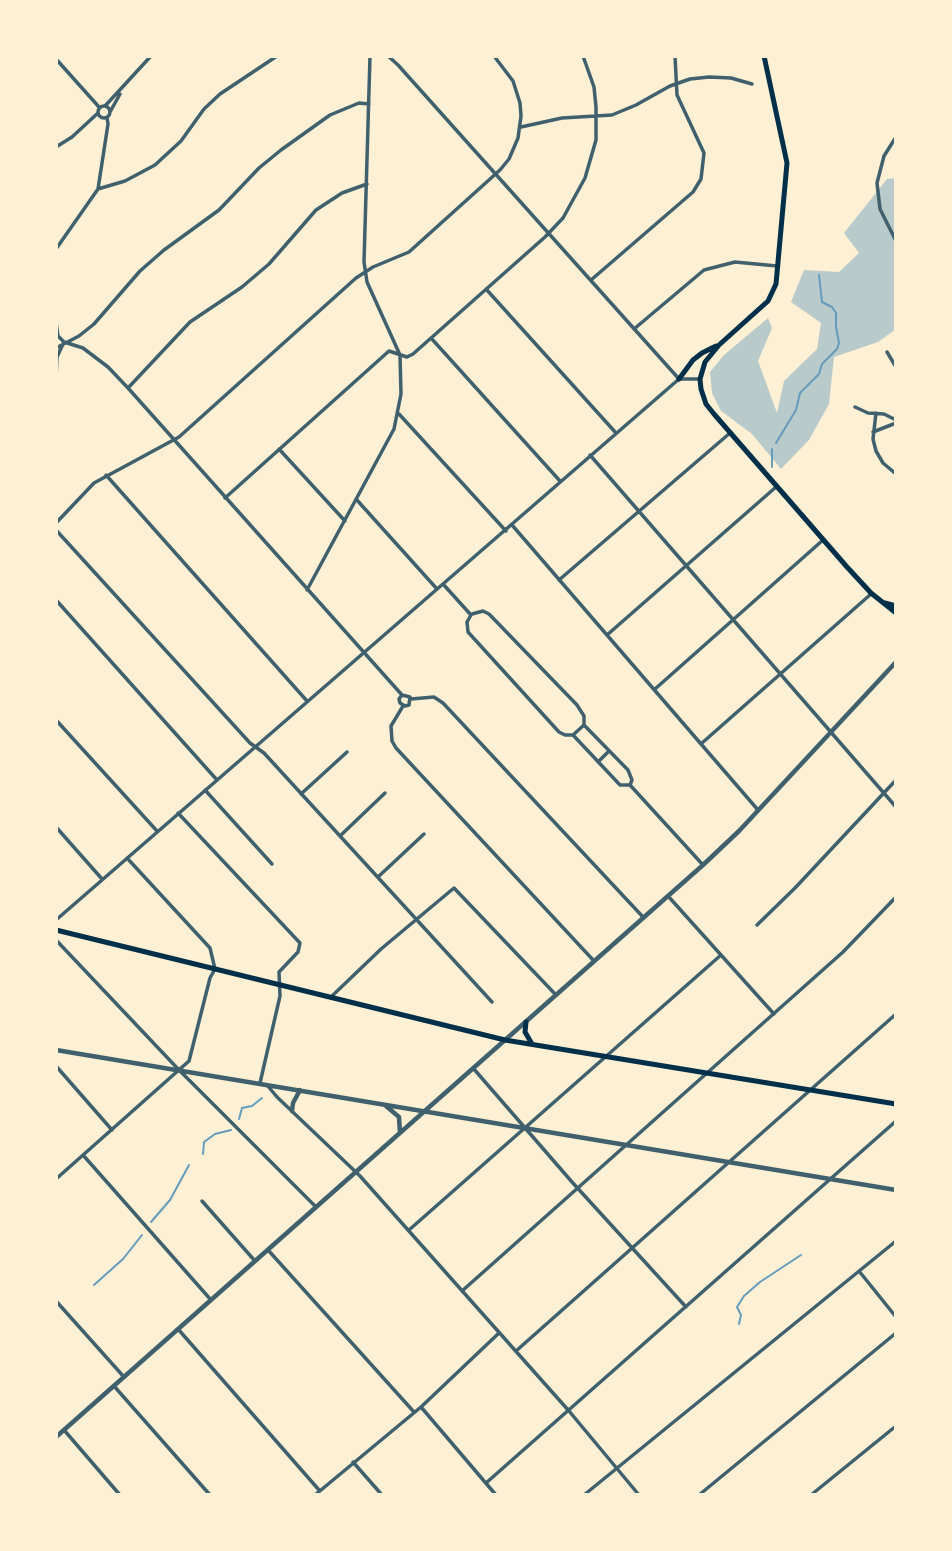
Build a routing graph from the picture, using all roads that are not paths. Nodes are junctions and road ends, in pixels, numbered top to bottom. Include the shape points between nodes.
1 (151, 56) edge
2 (277, 56) edge
3 (370, 56) edge
4 (387, 56) edge
5 (494, 56) edge
6 (583, 56) edge
7 (675, 56) edge
8 (764, 56) edge
9 (56, 59) edge
10 (676, 83) junction
11 (752, 84) dead end
12 (122, 89) junction
13 (369, 104) junction
14 (105, 106) junction
15 (99, 107) junction
16 (98, 113) junction
17 (108, 116) junction
18 (597, 117) junction
19 (521, 127) junction
20 (896, 137) edge
21 (56, 147) edge
22 (496, 174) junction
23 (367, 184) junction
24 (98, 189) junction
25 (548, 233) junction
26 (896, 241) edge
27 (57, 248) edge
28 (56, 256) edge
29 (778, 266) junction
30 (365, 272) junction
31 (591, 280) junction
32 (486, 289) junction
33 (56, 322) edge
34 (634, 329) junction
35 (431, 338) junction
36 (64, 342) junction
37 (719, 345) junction
38 (56, 348) edge
39 (887, 352) dead end
40 (401, 355) junction
41 (896, 367) edge
42 (56, 379) edge
43 (679, 379) junction
44 (700, 379) junction
45 (128, 388) junction
46 (855, 407) dead end
47 (876, 413) junction
48 (399, 414) junction
49 (896, 422) edge
50 (730, 432) junction
51 (873, 432) junction
52 (616, 433) junction
53 (173, 440) junction
54 (279, 449) junction
55 (590, 455) junction
56 (896, 474) edge
57 (106, 475) junction
58 (560, 481) junction
59 (777, 486) junction
60 (225, 498) junction
61 (356, 499) junction
62 (640, 513) junction
63 (345, 521) junction
64 (512, 525) junction
65 (56, 526) edge
66 (506, 531) junction
67 (823, 540) junction
68 (686, 564) junction
69 (559, 580) junction
70 (443, 584) junction
71 (437, 589) junction
72 (307, 590) junction
73 (871, 593) junction
74 (56, 600) edge
75 (882, 602) junction
76 (896, 606) edge
77 (896, 613) edge
78 (471, 615) junction
79 (735, 619) junction
80 (607, 635) junction
81 (363, 652) junction
82 (896, 662) edge
83 (781, 673) junction
84 (655, 689) junction
85 (402, 695) junction
86 (411, 699) junction
87 (307, 701) junction
88 (403, 706) junction
89 (56, 720) edge
90 (584, 725) junction
91 (831, 732) junction
92 (573, 735) junction
93 (702, 743) junction
94 (256, 748) junction
95 (609, 751) junction
96 (347, 752) dead end
97 (598, 762) junction
98 (218, 780) junction
99 (896, 780) edge
100 (630, 785) junction
101 (205, 790) junction
102 (386, 793) dead end
103 (884, 793) junction
104 (301, 794) junction
105 (896, 807) edge
106 (758, 810) junction
107 (178, 813) junction
108 (56, 827) edge
109 (157, 831) junction
110 (424, 834) dead end
111 (340, 836) junction
112 (127, 858) junction
113 (272, 864) dead end
114 (703, 865) junction
115 (378, 877) junction
116 (102, 878) junction
117 (668, 896) junction
118 (896, 897) edge
119 (643, 918) junction
120 (56, 920) edge
121 (415, 920) junction
122 (757, 925) dead end
123 (56, 930) edge
124 (56, 940) edge
125 (721, 955) junction
126 (594, 961) junction
127 (215, 969) junction
128 (280, 984) junction
129 (556, 995) junction
130 (332, 996) junction
131 (492, 1002) dead end
132 (775, 1014) junction
133 (896, 1014) edge
134 (526, 1022) junction
135 (505, 1040) junction
136 (532, 1044) junction
137 (56, 1050) edge
138 (605, 1056) junction
139 (56, 1066) edge
140 (473, 1068) junction
141 (179, 1070) junction
142 (709, 1073) junction
143 (260, 1083) junction
144 (267, 1085) junction
145 (809, 1089) junction
146 (300, 1090) junction
147 (383, 1104) junction
148 (896, 1104) edge
149 (292, 1111) junction
150 (425, 1111) junction
151 (896, 1121) edge
152 (527, 1128) junction
153 (112, 1130) junction
154 (400, 1133) junction
155 (625, 1145) junction
156 (83, 1155) junction
157 (729, 1162) junction
158 (356, 1171) junction
159 (56, 1179) edge
160 (830, 1179) junction
161 (578, 1188) junction
162 (896, 1190) edge
163 (202, 1201) dead end
164 (316, 1207) junction
165 (409, 1230) junction
166 (896, 1241) edge
167 (632, 1249) junction
168 (268, 1250) junction
169 (255, 1261) junction
170 (859, 1270) junction
171 (462, 1291) junction
172 (211, 1300) junction
173 (56, 1301) edge
174 (687, 1307) junction
175 (896, 1317) edge
176 (178, 1329) junction
177 (499, 1333) junction
178 (896, 1334) edge
179 (516, 1351) junction
180 (124, 1377) junction
181 (114, 1386) junction
182 (421, 1408) junction
183 (569, 1411) junction
184 (414, 1413) junction
185 (896, 1426) edge
186 (64, 1430) junction
187 (56, 1437) edge
188 (353, 1462) junction
189 (617, 1468) junction
190 (486, 1483) junction
191 (319, 1490) junction
192 (120, 1495) edge
193 (210, 1495) edge
194 (315, 1495) edge
195 (382, 1495) edge
196 (496, 1495) edge
197 (583, 1495) edge
198 (639, 1495) edge
199 (699, 1495) edge
200 (811, 1495) edge

1 - 12 street
2 - 24 street via 219,94 155,165
3 - 13 street
4 - 22 street
5 - 19 street via 513,80
6 - 18 street via 594,87
7 - 10 street
8 - 29 main road via 787,163
9 - 15 street
10 - 11 street via 709,77
10 - 18 street via 625,111
10 - 31 street via 680,104 704,153 701,179 693,192
12 - 14 street
12 - 17 street
13 - 23 street
13 - 36 street via 359,103 330,115 281,150 219,210 140,271 94,324
14 - 15 street
14 - 17 street
15 - 16 street
16 - 17 street
16 - 21 street
17 - 24 street
18 - 19 street via 562,118
18 - 25 street via 585,178 574,202
19 - 22 street via 513,152
20 - 26 street via 884,156 877,183 880,208
22 - 25 street
22 - 30 street via 409,252
23 - 30 street
23 - 45 street via 342,193 316,211 269,264 190,322
24 - 27 street
25 - 31 street
25 - 32 street
27 - 28 street
29 - 34 street via 735,262 705,270
29 - 37 main road via 768,301
30 - 40 street
30 - 53 street
31 - 34 street
32 - 35 street
32 - 52 street
33 - 36 street
34 - 43 street
35 - 40 street via 413,354
35 - 58 street
36 - 38 street
36 - 42 street via 57,357
36 - 45 street via 83,348
37 - 43 main road via 702,353
37 - 44 main road via 705,362
39 - 41 street
40 - 48 street
40 - 54 street via 389,351
43 - 44 street
43 - 52 street
44 - 50 main road via 706,404
45 - 53 street
46 - 47 street
47 - 49 street
47 - 51 street
48 - 61 street
48 - 66 street
49 - 51 street
50 - 59 main road
50 - 62 street
51 - 56 street via 879,457
52 - 55 street
53 - 57 street
53 - 60 street
54 - 60 street
54 - 63 street
55 - 58 street
55 - 62 street
57 - 65 street via 85,490
57 - 87 street
58 - 64 street
59 - 67 main road
59 - 68 street
60 - 72 street
61 - 63 street
61 - 71 street
62 - 68 street
62 - 69 street
63 - 72 street
64 - 66 street
64 - 69 street
65 - 94 street
66 - 70 street
67 - 73 main road
67 - 79 street
68 - 79 street
68 - 80 street
69 - 80 street
70 - 71 street
70 - 78 street
71 - 81 street
72 - 81 street
73 - 75 main road
73 - 83 street
74 - 98 street
75 - 76 main road
75 - 77 main road
78 - 90 street via 489,614 577,705
78 - 92 street via 468,632 559,732
79 - 83 street
79 - 84 street
80 - 84 street
81 - 85 street
81 - 87 street
82 - 91 street
83 - 91 street
83 - 93 street
84 - 93 street
85 - 86 street
85 - 88 street via 399,702
86 - 88 street
86 - 119 street via 434,697 443,703
87 - 94 street
88 - 126 street via 391,726 396,748
89 - 109 street
90 - 92 street
90 - 95 street
91 - 103 street
91 - 106 street
92 - 97 street
93 - 106 street
94 - 98 street
94 - 104 street
95 - 97 street
95 - 100 street via 628,770
96 - 104 street
97 - 100 street via 620,785
98 - 101 street
99 - 103 street
100 - 114 street
101 - 107 street
101 - 113 street
102 - 111 street
103 - 105 street
103 - 122 street
104 - 111 street
106 - 114 street
107 - 109 street
107 - 128 street via 300,943 298,952 279,972
108 - 116 street
109 - 112 street
110 - 115 street
111 - 115 street
112 - 116 street
112 - 127 street via 211,948
114 - 117 street
115 - 121 street
116 - 120 street
117 - 119 street
117 - 125 street
118 - 132 street
119 - 126 street
121 - 129 street via 454,888
121 - 130 street
121 - 131 street
123 - 127 main road
124 - 141 street
125 - 132 street
125 - 138 street
126 - 129 street
127 - 128 main road
127 - 141 street via 189,1060
128 - 130 main road
128 - 143 street
129 - 134 street
130 - 135 main road
132 - 142 street
133 - 145 street
134 - 135 street
134 - 136 main road via 525,1032
135 - 136 main road
135 - 140 street
136 - 138 main road
137 - 141 street
138 - 142 main road
138 - 152 street
139 - 153 street
140 - 150 street
140 - 152 street
141 - 143 street
141 - 153 street
141 - 164 street
142 - 145 main road
142 - 155 street
143 - 144 street
144 - 146 street
144 - 149 street
145 - 148 main road
145 - 157 street
146 - 147 street
146 - 149 street
147 - 150 street
147 - 154 street via 399,1117
149 - 158 street
150 - 152 street
150 - 154 street
151 - 160 street
152 - 155 street
152 - 161 street
152 - 165 street
153 - 156 street
154 - 158 street
155 - 157 street
155 - 161 street
156 - 159 street
156 - 172 street
157 - 160 street
157 - 167 street
158 - 164 street
158 - 165 street
160 - 162 street
160 - 174 street
161 - 167 street
161 - 171 street
163 - 169 street
164 - 168 street
165 - 171 street
166 - 170 street
167 - 174 street
167 - 179 street
168 - 169 street
168 - 184 street
169 - 172 street
170 - 175 street
170 - 189 street
171 - 177 street
172 - 176 street
173 - 180 street
174 - 183 street
176 - 180 street
176 - 191 street
177 - 179 street
177 - 182 street
178 - 199 street
179 - 183 street
180 - 181 street
181 - 186 street
181 - 193 street
182 - 184 street
182 - 190 street
183 - 189 street
183 - 190 street
184 - 188 street
185 - 200 street
186 - 187 street
186 - 192 street
188 - 191 street
188 - 195 street
189 - 197 street
189 - 198 street
190 - 196 street
191 - 194 street

